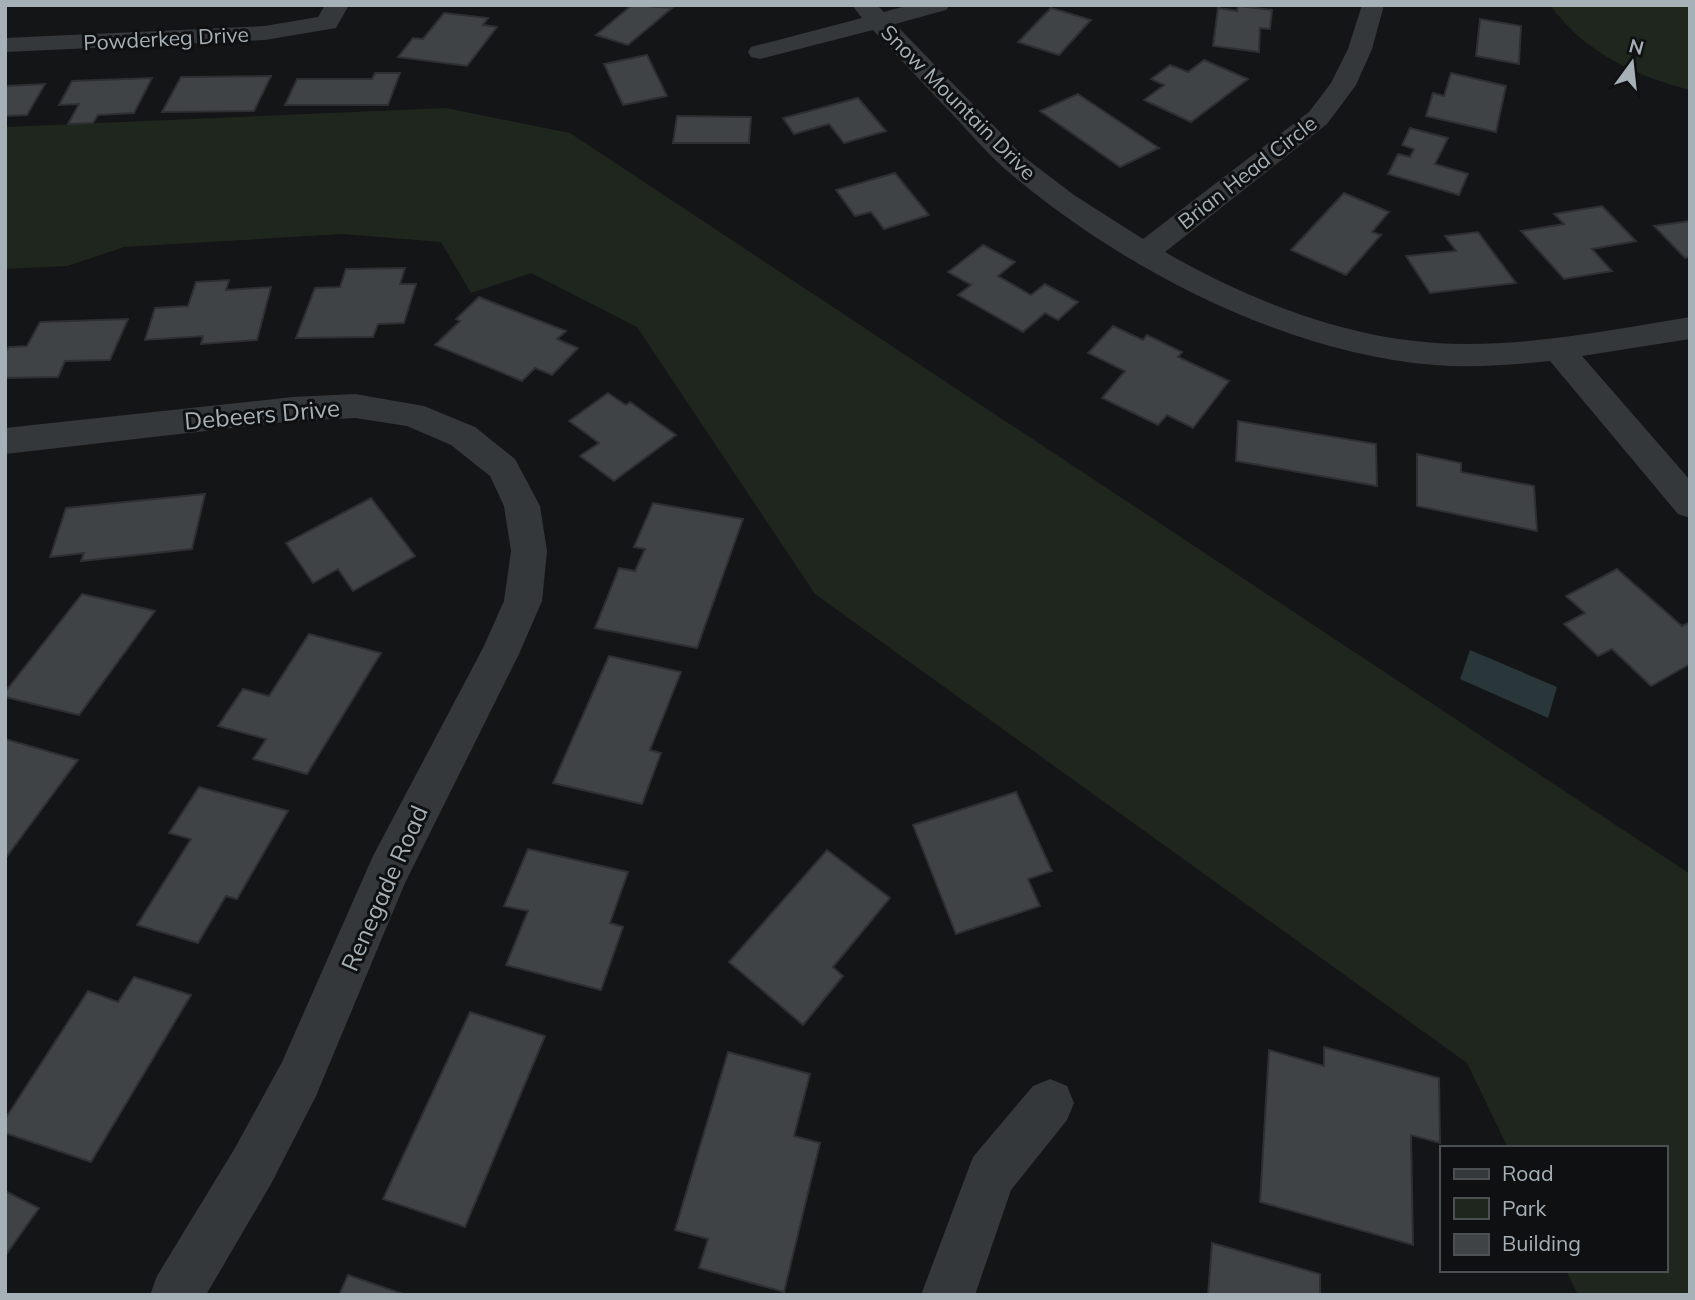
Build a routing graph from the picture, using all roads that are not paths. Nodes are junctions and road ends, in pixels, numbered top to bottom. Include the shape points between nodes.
1 (938, 5) edge
2 (1373, 6) edge
3 (332, 14) edge
4 (872, 14) edge
5 (5, 45) edge
6 (760, 52) dead end
7 (1144, 253) junction
8 (1690, 328) edge
9 (1558, 349) junction
10 (7, 446) edge
11 (503, 468) joint
12 (1690, 504) edge
13 (1050, 1103) dead end
14 (176, 1295) edge
15 (948, 1295) edge

1 - 4 street
2 - 7 street, Brian Head Circle via 1343,85 1318,118
3 - 5 street, Powderkeg Drive via 265,33
4 - 6 street
4 - 7 street, Snow Mountain Drive via 1020,168
7 - 9 street, Snow Mountain Drive via 1227,295 1363,343 1431,354 1497,355
8 - 9 street, Snow Mountain Drive
9 - 12 street
10 - 11 street, Debeers Drive via 293,409 355,406 412,415 463,436
11 - 14 street, Renegade Road via 522,506 529,551 523,601 388,871 299,1079
13 - 15 street via 991,1175

